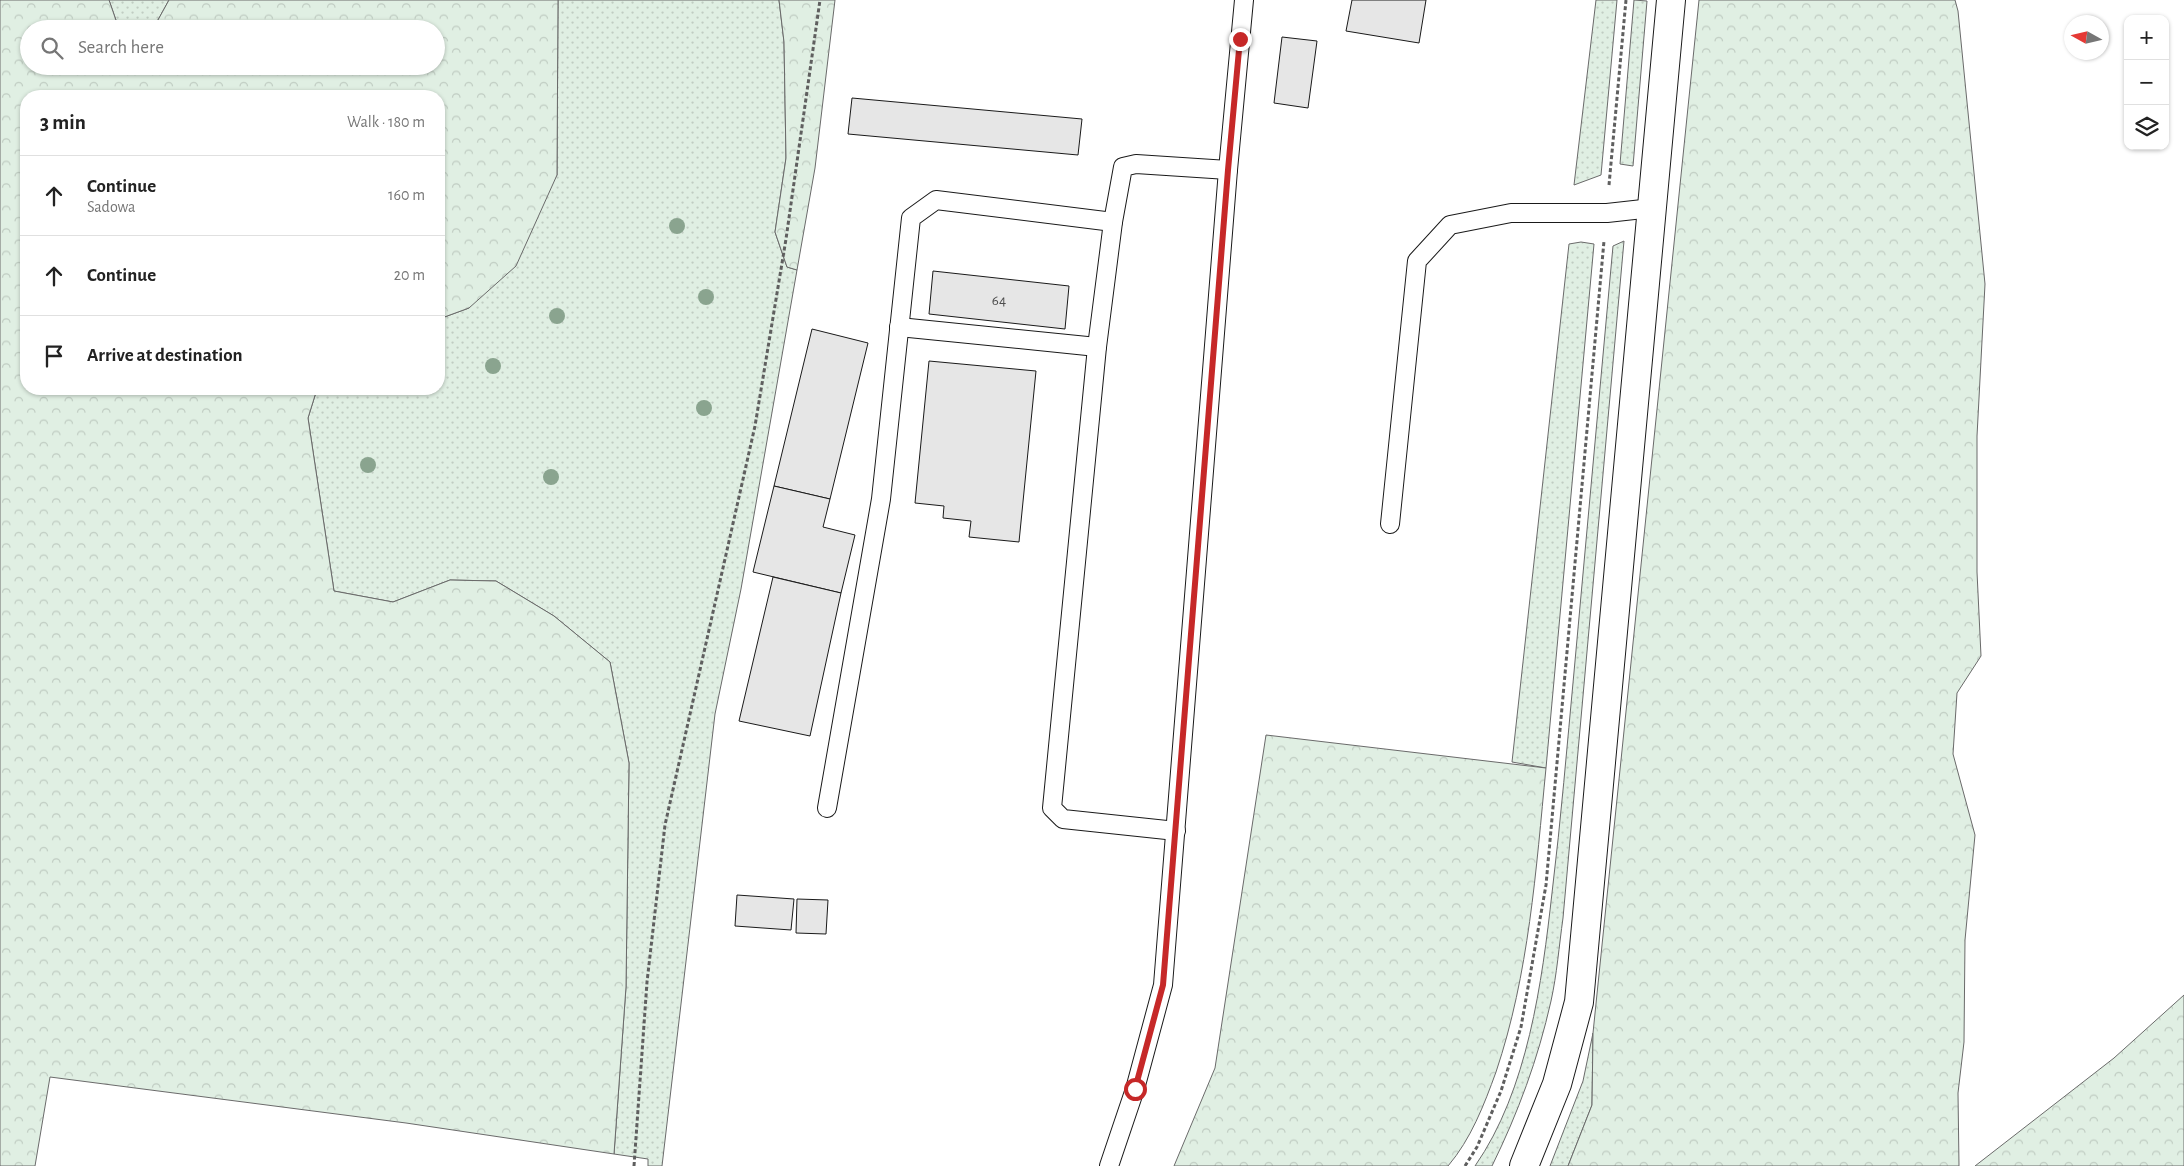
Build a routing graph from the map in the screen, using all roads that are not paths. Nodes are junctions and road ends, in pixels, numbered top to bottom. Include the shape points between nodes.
1 (1244, 0) edge
2 (1671, 0) edge
3 (1228, 170) junction
4 (1652, 208) junction
5 (1113, 222) junction
6 (899, 327) junction
7 (1097, 347) junction
8 (1390, 524) dead end
9 (827, 808) dead end
10 (1176, 832) junction
11 (1109, 1166) edge
12 (1524, 1166) edge

1 - 3 lane
2 - 4 main road
3 - 5 lane via 1123,166
3 - 10 lane
4 - 8 lane via 1607,213 1511,213 1450,225 1417,261
4 - 12 main road via 1578,1002 1557,1084
5 - 6 lane via 936,200 911,218
5 - 7 lane
6 - 7 lane
6 - 9 lane via 881,499
7 - 10 lane via 1052,808 1063,819
10 - 11 lane via 1163,985 1135,1089

